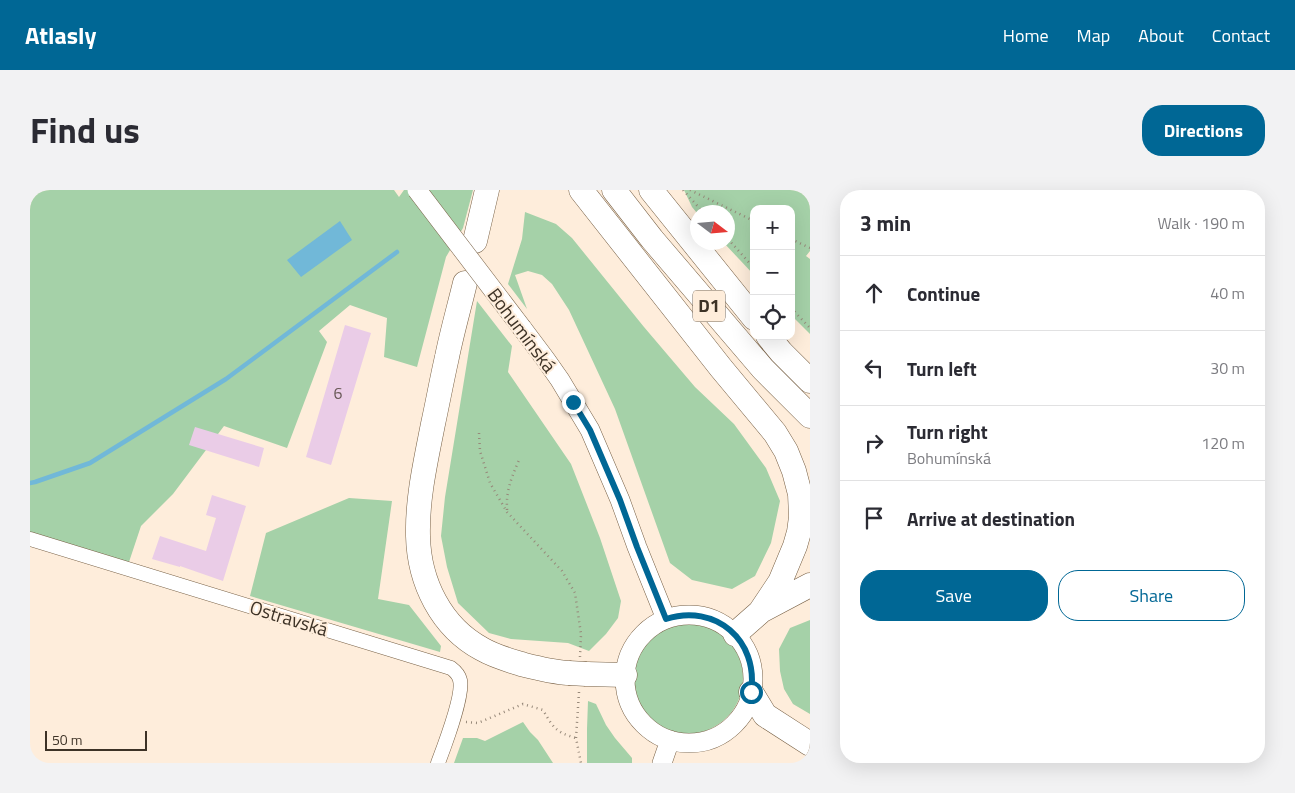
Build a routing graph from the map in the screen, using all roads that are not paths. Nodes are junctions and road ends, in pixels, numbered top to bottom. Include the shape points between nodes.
1 (417, 190) edge
2 (487, 190) edge
3 (581, 190) edge
4 (614, 190) edge
5 (651, 190) edge
6 (474, 241) dead end
7 (465, 283) dead end
8 (750, 313) edge
9 (771, 340) edge
10 (810, 381) edge
11 (810, 416) edge
12 (30, 539) edge
13 (810, 586) edge
14 (760, 612) junction
15 (666, 619) junction
16 (735, 634) junction
17 (625, 675) junction
18 (751, 692) junction
19 (670, 740) junction
20 (810, 744) edge
21 (438, 763) edge
22 (662, 763) edge

1 - 15 main road, Bohumínská, bridge via 546,360 590,430
2 - 6 highway
3 - 14 highway via 775,433 791,461 800,494 801,526 780,582
4 - 11 highway, D1 via 763,369
5 - 8 highway, D1
7 - 17 highway via 447,355 420,496 418,536 425,577 447,620 463,636 491,654 555,672
9 - 10 highway
12 - 21 street, Ostravská via 451,668 460,684
13 - 14 highway
14 - 16 highway
15 - 16 main road via 702,616
15 - 17 main road via 655,624 637,641
16 - 18 main road via 751,666
17 - 19 main road via 627,694 639,719 653,732
18 - 19 main road via 735,723 716,736 699,742
18 - 20 highway via 765,715
19 - 22 main road

